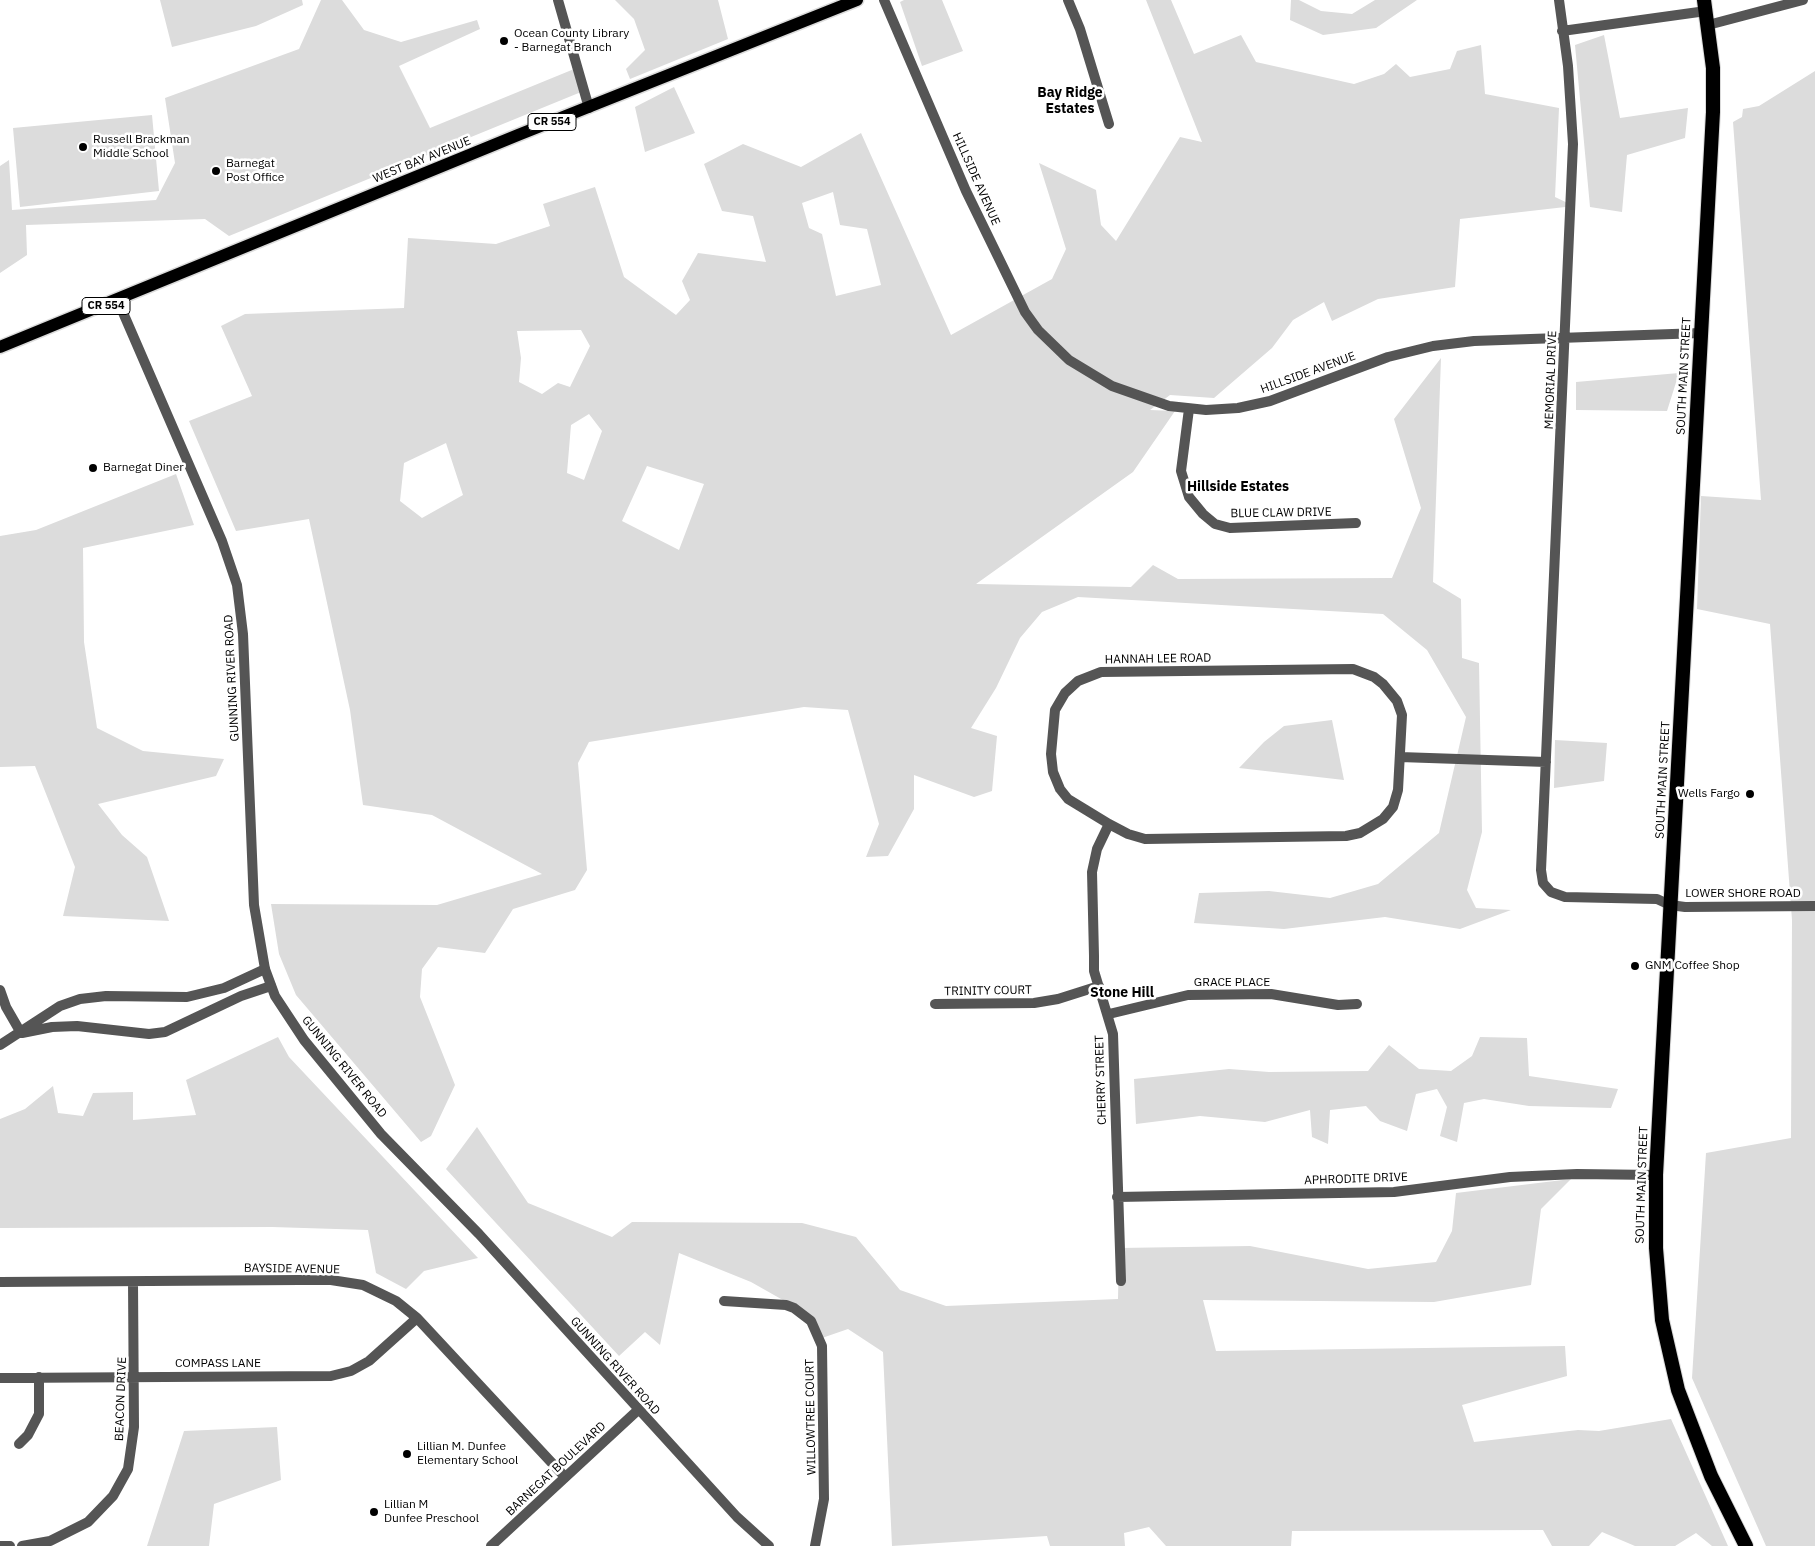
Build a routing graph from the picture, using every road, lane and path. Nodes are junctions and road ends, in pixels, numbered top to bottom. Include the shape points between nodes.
1 (558, 0) edge
2 (857, 0) edge
3 (884, 0) edge
4 (1068, 0) edge
5 (1559, 0) edge
6 (1803, 0) edge
7 (1705, 5) edge
8 (1708, 26) junction
9 (1562, 31) junction
10 (588, 108) junction
11 (1109, 124) dead end
12 (118, 301) junction
13 (1701, 333) junction
14 (1565, 337) junction
15 (0, 348) edge
16 (1189, 409) junction
17 (1356, 523) dead end
18 (1400, 757) junction
19 (1546, 762) junction
20 (1109, 824) junction
21 (1670, 905) junction
22 (1815, 906) edge
23 (265, 969) junction
24 (271, 986) junction
25 (1099, 986) junction
26 (0, 990) edge
27 (935, 1004) dead end
28 (1357, 1004) dead end
29 (1108, 1014) junction
30 (21, 1033) junction
31 (0, 1045) edge
32 (1656, 1175) junction
33 (1117, 1197) junction
34 (1121, 1281) dead end
35 (0, 1282) edge
36 (133, 1282) junction
37 (724, 1300) dead end
38 (416, 1318) junction
39 (135, 1376) junction
40 (39, 1377) junction
41 (0, 1378) edge
42 (638, 1410) junction
43 (19, 1444) dead end
44 (565, 1477) junction
45 (494, 1545) edge
46 (0, 1546) edge
47 (10, 1546) edge
48 (22, 1546) edge
49 (768, 1546) edge
50 (814, 1546) edge
51 (1746, 1546) edge

1 - 10 street
2 - 10 main road, WEST BAY AVENUE / CR 554
3 - 16 street, HILLSIDE AVENUE via 1003,270 1038,330 1069,360 1096,378 1138,396
4 - 11 street
5 - 9 street, MEMORIAL DRIVE
6 - 8 street
7 - 8 highway, SOUTH MAIN STREET
7 - 9 street
8 - 13 highway, SOUTH MAIN STREET via 1713,68 1713,112
9 - 14 street, MEMORIAL DRIVE via 1568,66 1573,144
10 - 12 main road, WEST BAY AVENUE / CR 554
12 - 15 main road, WEST BAY AVENUE / CR 554
12 - 23 street, GUNNING RIVER ROAD via 222,541 240,598 254,905
13 - 14 street, HILLSIDE AVENUE
13 - 21 highway, SOUTH MAIN STREET
14 - 16 street, HILLSIDE AVENUE via 1433,346 1388,357 1270,401 1238,408
14 - 19 street, MEMORIAL DRIVE
16 - 17 street, BLUE CLAW DRIVE via 1181,471 1189,497 1216,524 1230,528
18 - 19 street
18 - 20 street, HANNAH LEE ROAD via 1398,790 1392,807 1383,818 1360,833 1346,836 1145,839
18 - 20 street, HANNAH LEE ROAD via 1402,715 1396,701 1378,680 1353,669 1101,672 1078,681 1064,693 1056,710 1051,754 1053,772 1068,799
19 - 21 street, MEMORIAL DRIVE via 1543,883 1551,892 1565,898 1657,899
20 - 25 street, CHERRY STREET via 1097,849 1092,872 1094,963
21 - 22 street, LOWER SHORE ROAD
21 - 32 highway, SOUTH MAIN STREET
23 - 24 street, GUNNING RIVER ROAD
23 - 30 street via 224,988 187,997 106,996 80,999 60,1006
24 - 30 street via 241,996 164,1032 150,1034 77,1026
24 - 42 street, GUNNING RIVER ROAD via 304,1040 381,1134 485,1242
25 - 27 street, TRINITY COURT via 1034,1004
25 - 29 street, CHERRY STREET
26 - 30 street
28 - 29 street, GRACE PLACE via 1338,1006 1271,994 1188,995
29 - 33 street, CHERRY STREET via 1114,1040
30 - 31 street
32 - 33 street, APHRODITE DRIVE via 1510,1177 1394,1192
32 - 51 highway, SOUTH MAIN STREET via 1656,1248 1667,1346 1693,1434
33 - 34 street, CHERRY STREET
35 - 36 street, BAYSIDE AVENUE
36 - 38 street, BAYSIDE AVENUE via 345,1282 384,1294
36 - 39 street, BEACON DRIVE
37 - 50 street, WILLOWTREE COURT via 786,1304 811,1321 822,1346 824,1499
38 - 39 street, COMPASS LANE via 369,1361 341,1374
38 - 44 street, BAYSIDE AVENUE
39 - 40 street, COMPASS LANE
39 - 48 street, BEACON DRIVE via 131,1453 128,1468 113,1496 88,1522 75,1530 50,1541
40 - 41 street, COMPASS LANE
40 - 43 street via 39,1414
42 - 44 street, BARNEGAT BOULEVARD
42 - 49 street, GUNNING RIVER ROAD
44 - 45 street, BARNEGAT BOULEVARD
46 - 47 street

